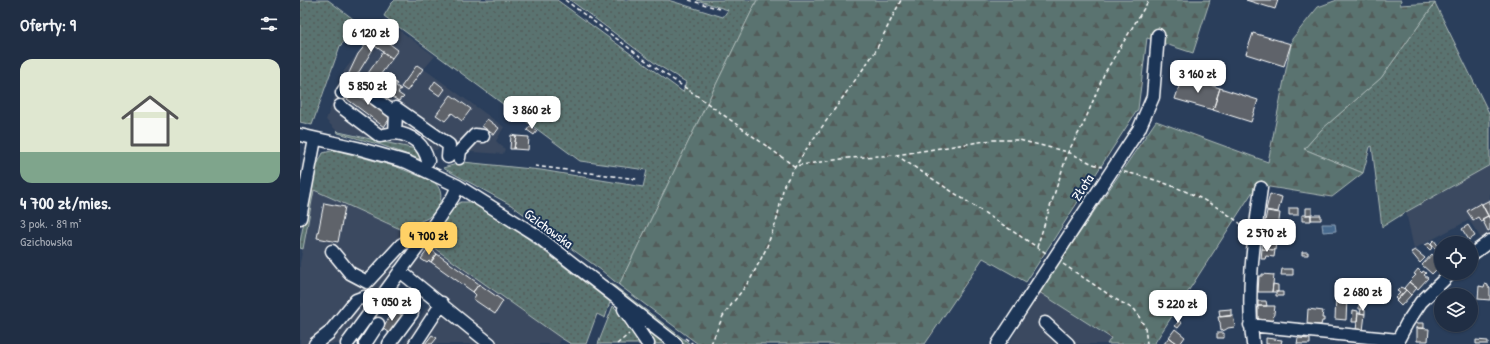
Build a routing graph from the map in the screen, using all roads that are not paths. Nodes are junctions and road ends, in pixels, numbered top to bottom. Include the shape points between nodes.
1 (1158, 35) dead end
2 (342, 93) dead end
3 (340, 106) dead end
4 (396, 108) dead end
5 (395, 133) junction
6 (300, 135) edge
7 (483, 136) dead end
8 (315, 139) junction
9 (428, 161) dead end
10 (458, 186) junction
11 (1261, 188) dead end
12 (300, 218) edge
13 (426, 236) junction
14 (1490, 241) edge
15 (1478, 250) edge
16 (332, 251) dead end
17 (400, 271) junction
18 (1444, 280) edge
19 (384, 293) junction
20 (618, 300) junction
21 (442, 303) junction
22 (376, 304) junction
23 (378, 324) dead end
24 (1045, 324) dead end
25 (1250, 325) junction
26 (1398, 342) edge
27 (315, 344) edge
28 (347, 344) edge
29 (365, 344) edge
30 (389, 344) edge
31 (415, 344) edge
32 (490, 344) edge
33 (648, 344) edge
34 (676, 344) edge
35 (998, 344) edge
36 (1068, 344) edge
37 (1253, 344) edge

1 - 35 street, Złota via 1152,97 1139,129
2 - 5 street via 352,82 396,114
3 - 5 street via 380,136
4 - 7 street via 449,145 454,158 475,135
5 - 9 street via 412,138 425,150
6 - 8 street, Gzichowska
8 - 10 street, Gzichowska via 407,162
8 - 12 street
10 - 13 street
10 - 20 street, Gzichowska via 536,235
11 - 25 street via 1252,256
13 - 16 street via 421,233 401,245 368,282 350,272
13 - 17 street
14 - 15 street
17 - 19 street
17 - 21 street
18 - 26 street via 1421,302
19 - 22 street
19 - 30 street via 412,313
20 - 33 street, Gzichowska
20 - 34 street, Gzichowska
21 - 31 street
21 - 32 street
22 - 27 street via 364,296 356,300 329,333
22 - 28 street
23 - 29 street
24 - 36 street
25 - 26 street
25 - 37 street

